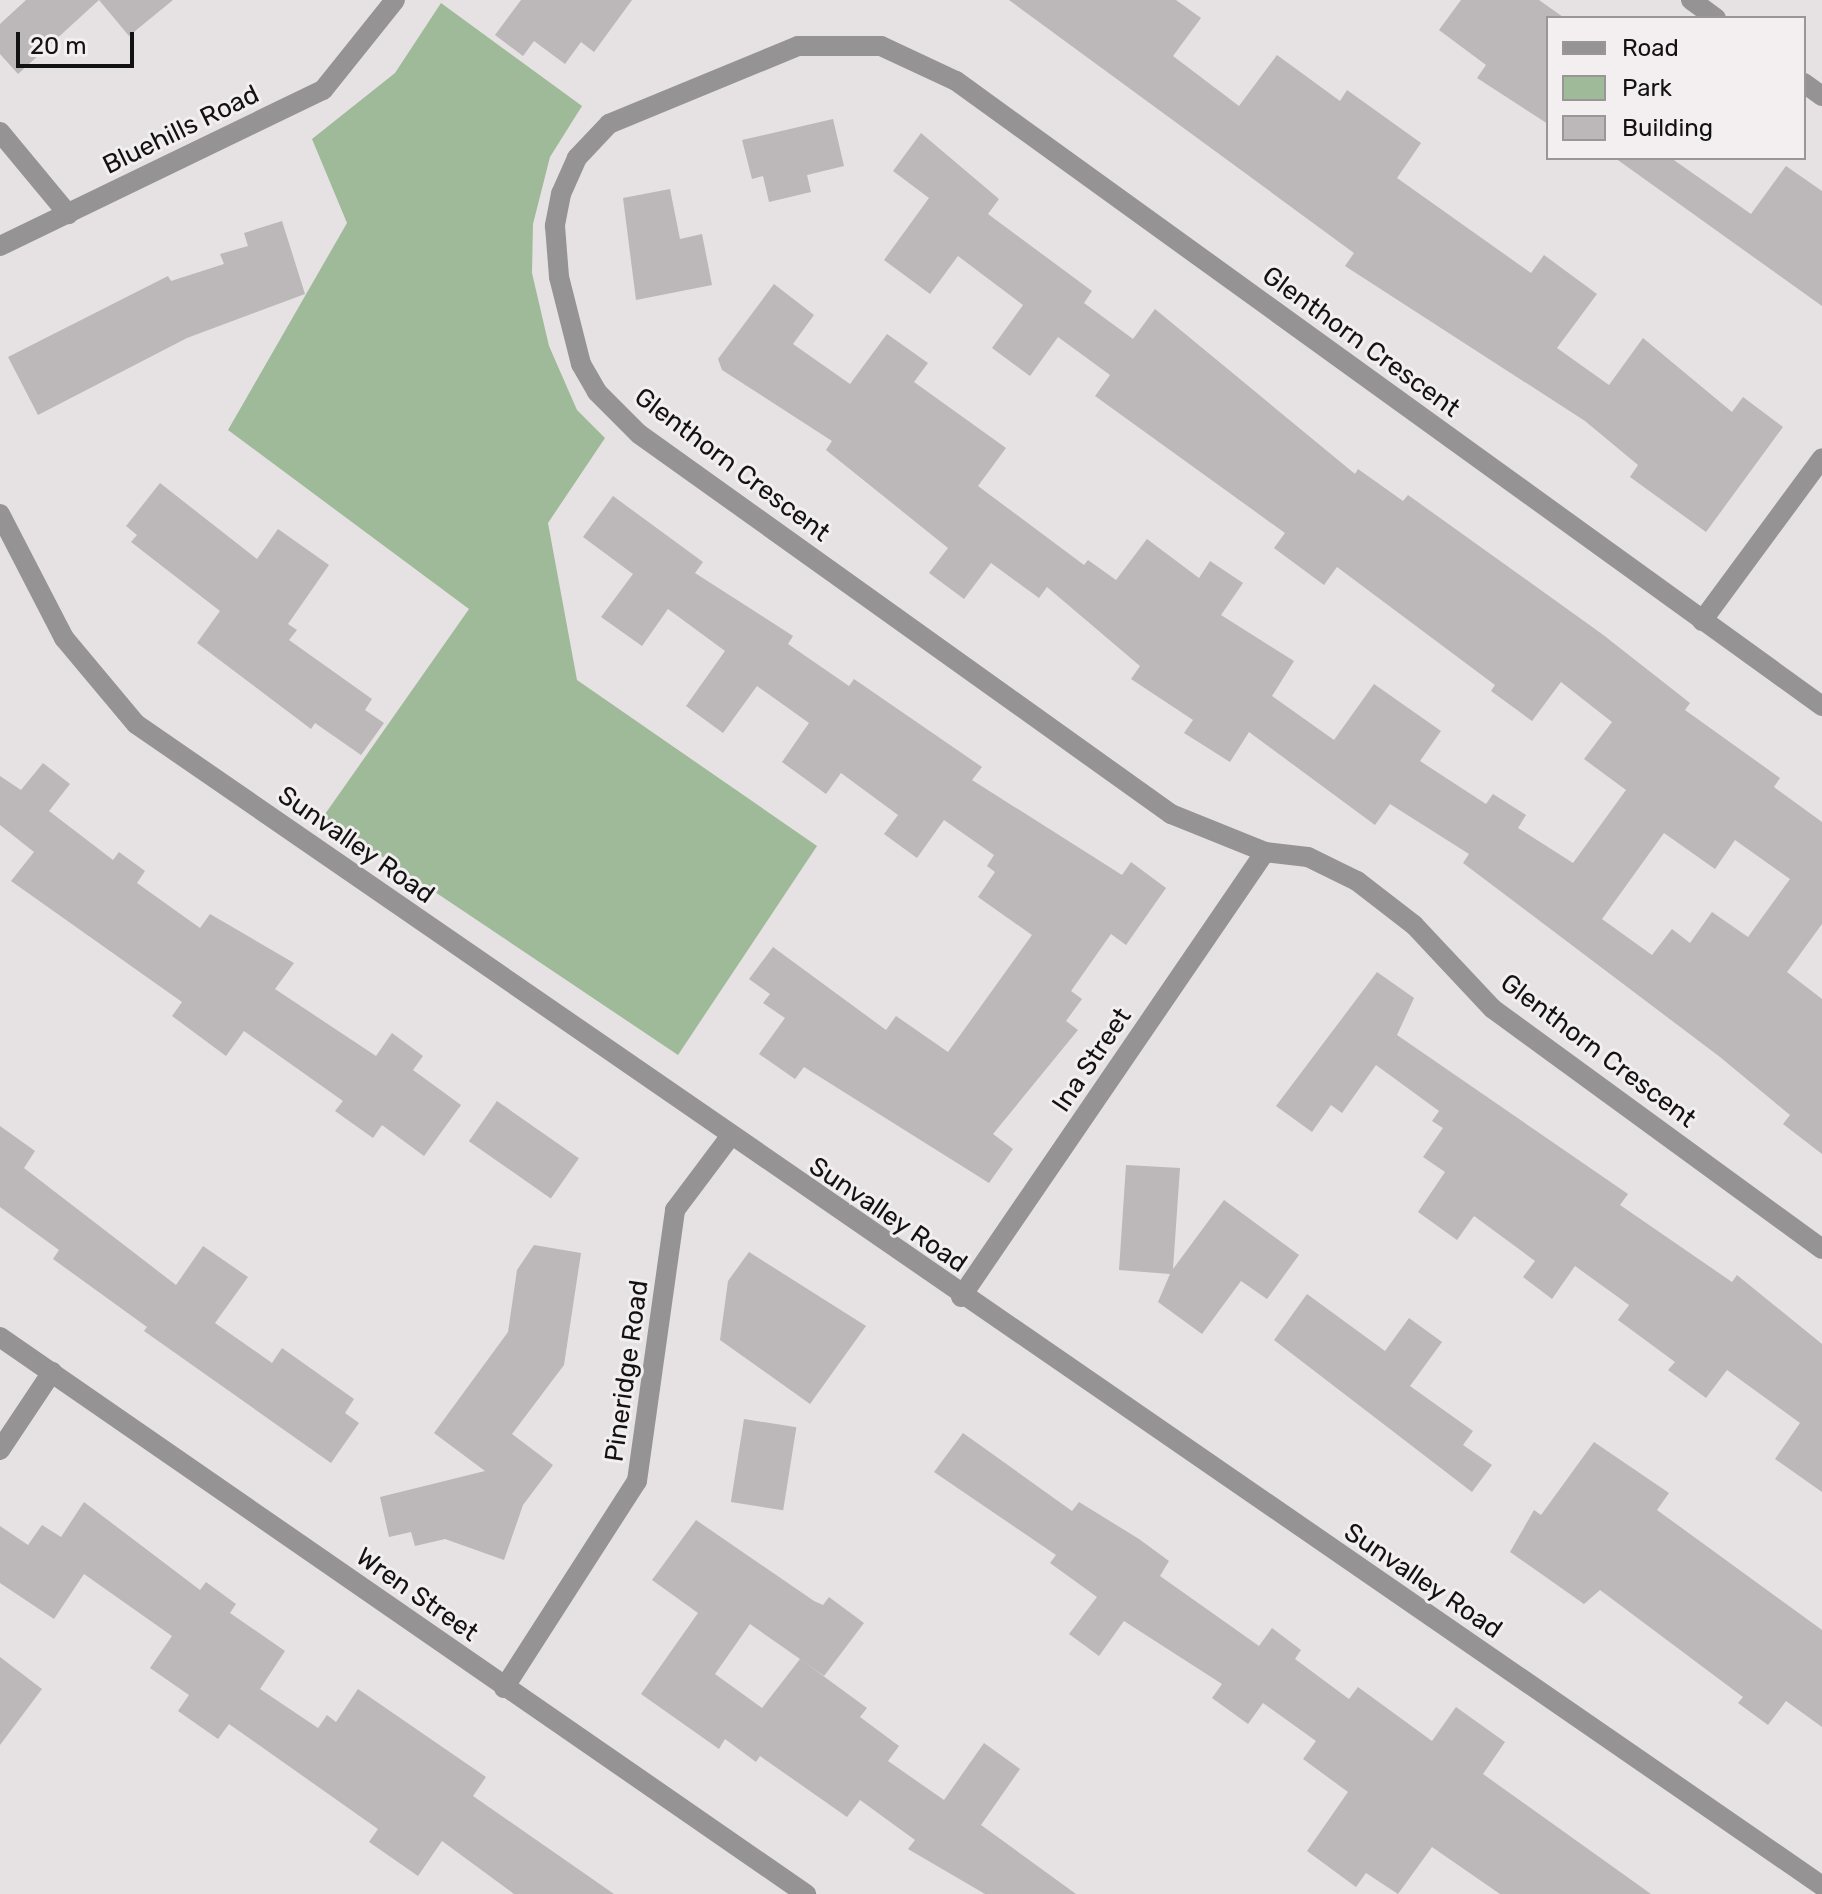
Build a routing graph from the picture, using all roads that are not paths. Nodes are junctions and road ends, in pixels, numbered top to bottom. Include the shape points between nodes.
1 (395, 0) edge
2 (1691, 0) edge
3 (1713, 16) edge
4 (0, 132) edge
5 (68, 214) junction
6 (0, 246) edge
7 (1822, 458) edge
8 (0, 514) edge
9 (1702, 621) junction
10 (1822, 706) edge
11 (1265, 852) junction
12 (729, 1138) junction
13 (1822, 1249) edge
14 (961, 1297) junction
15 (0, 1337) edge
16 (52, 1372) junction
17 (0, 1450) edge
18 (504, 1688) junction
19 (1822, 1886) edge
20 (806, 1894) edge

1 - 5 street, Bluehills Road via 323,90
2 - 3 street
4 - 5 street
5 - 6 street, Bluehills Road
7 - 9 street
8 - 12 street, Sunvalley Road via 64,638 136,724
9 - 10 street, Glenthorn Crescent
9 - 11 street, Glenthorn Crescent via 956,81 894,52 798,46 609,124 577,158 555,226 581,364 615,413 1171,814
11 - 13 street, Glenthorn Crescent via 1308,857 1357,881 1414,925 1493,1009
11 - 14 street, Ina Street
12 - 14 street, Sunvalley Road
12 - 18 street, Pineridge Road via 675,1210 637,1481
14 - 19 street, Sunvalley Road
15 - 16 street, Wren Street
16 - 17 street
16 - 18 street, Wren Street
18 - 20 street, Wren Street

